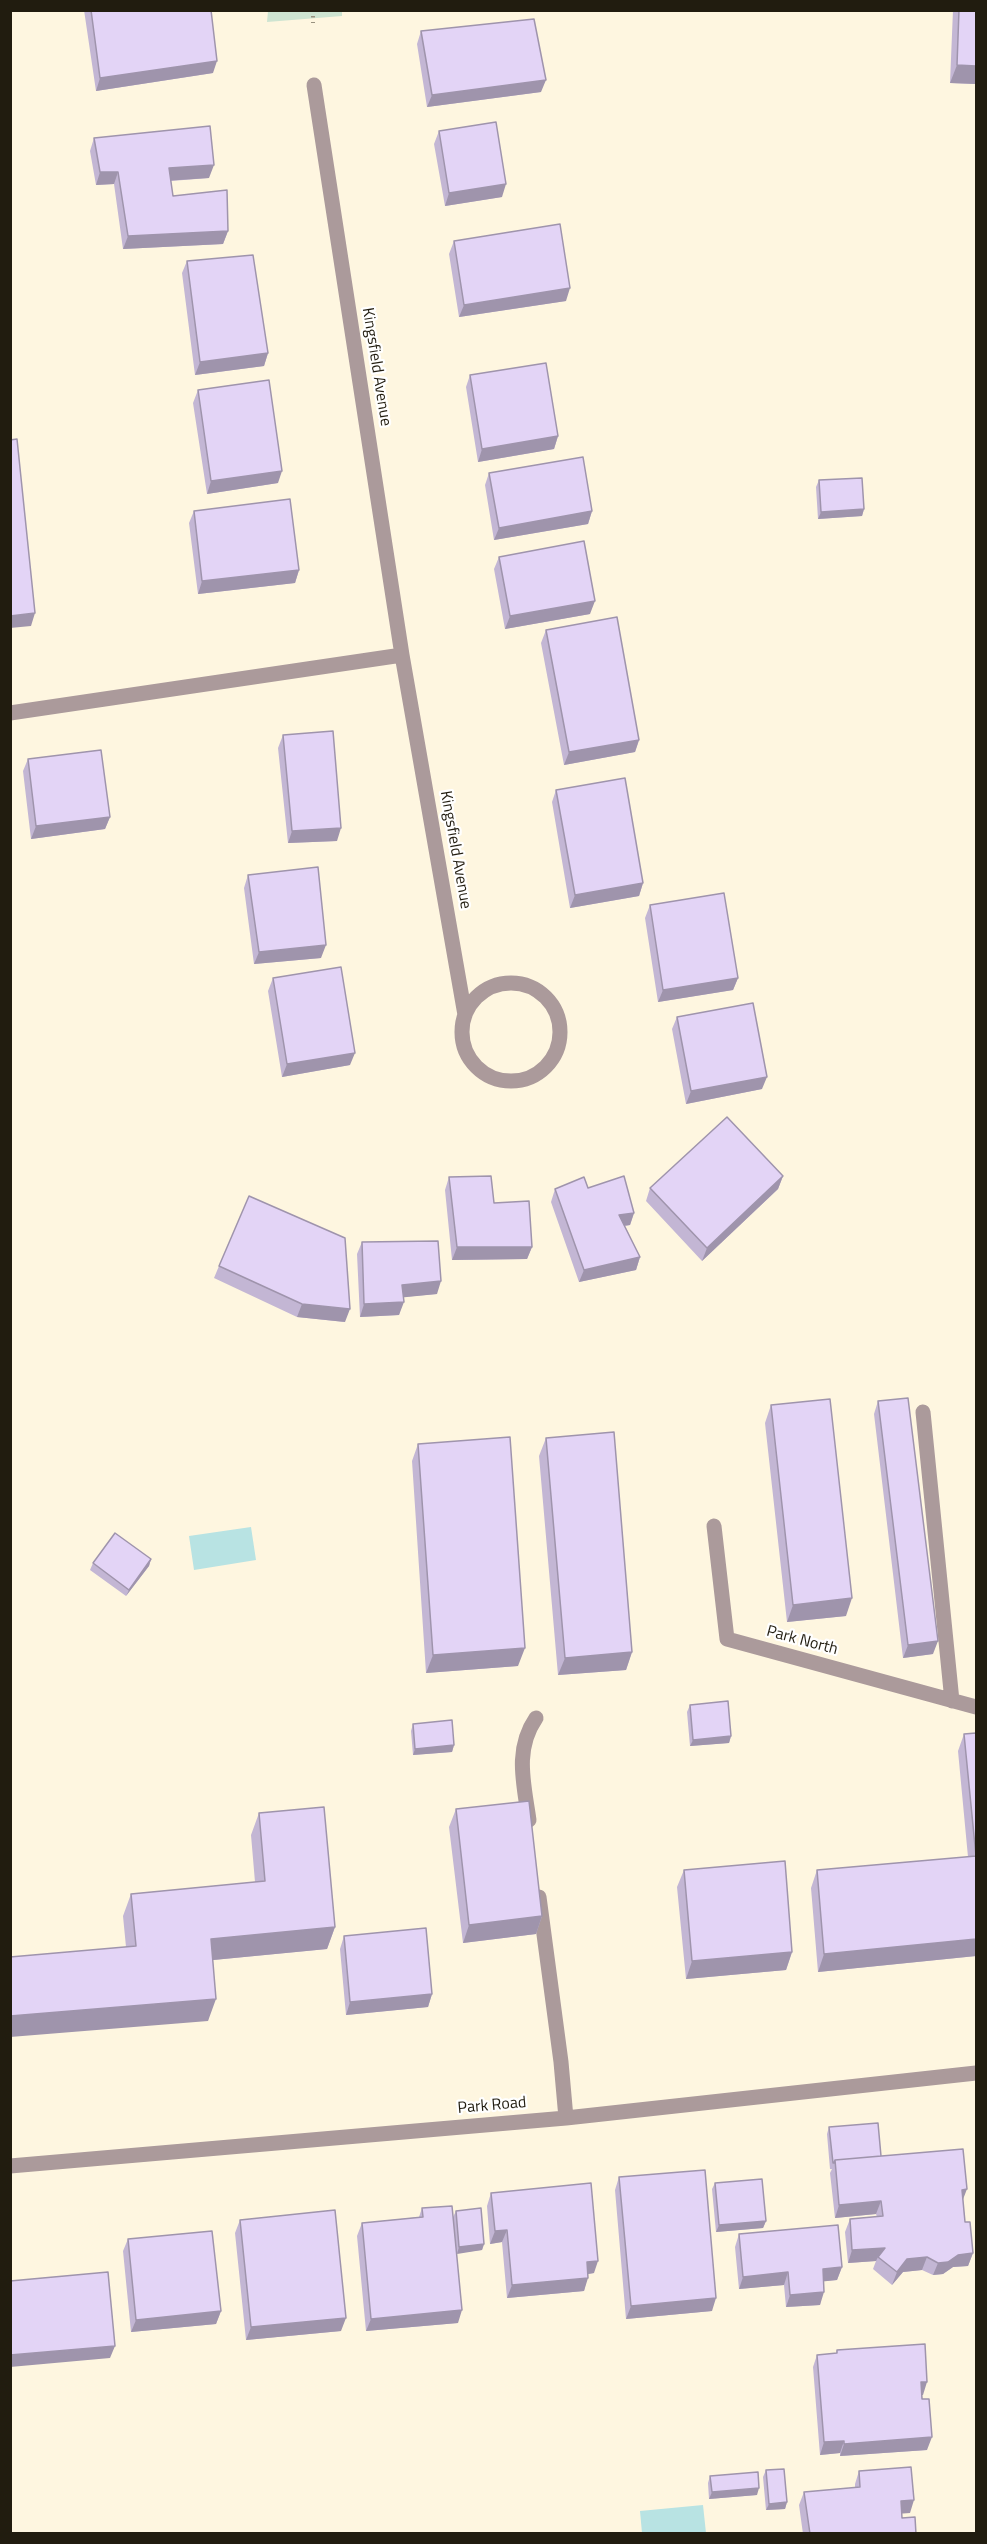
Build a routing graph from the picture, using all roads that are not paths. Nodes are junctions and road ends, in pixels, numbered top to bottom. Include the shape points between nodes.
1 (314, 85) dead end
2 (402, 655) junction
3 (10, 712) edge
4 (465, 1015) junction
5 (923, 1412) dead end
6 (714, 1526) dead end
7 (952, 1701) junction
8 (976, 1707) edge
9 (536, 1718) dead end
10 (530, 1831) edge
11 (536, 1877) edge
12 (976, 2073) edge
13 (566, 2118) junction
14 (10, 2166) edge

1 - 2 street, Kingsfield Avenue
2 - 3 street
2 - 4 street, Kingsfield Avenue
4 - 4 street, Kingsfield Avenue via 486,990 517,983 531,987 555,1009 560,1023 556,1054 546,1068 532,1077 499,1080 484,1074 472,1063 465,1048
5 - 7 street
6 - 7 street, Park North via 727,1639
7 - 8 street, Park North
9 - 10 street via 523,1743 521,1762
11 - 13 street
12 - 13 street, Park Road
13 - 14 street, Park Road

